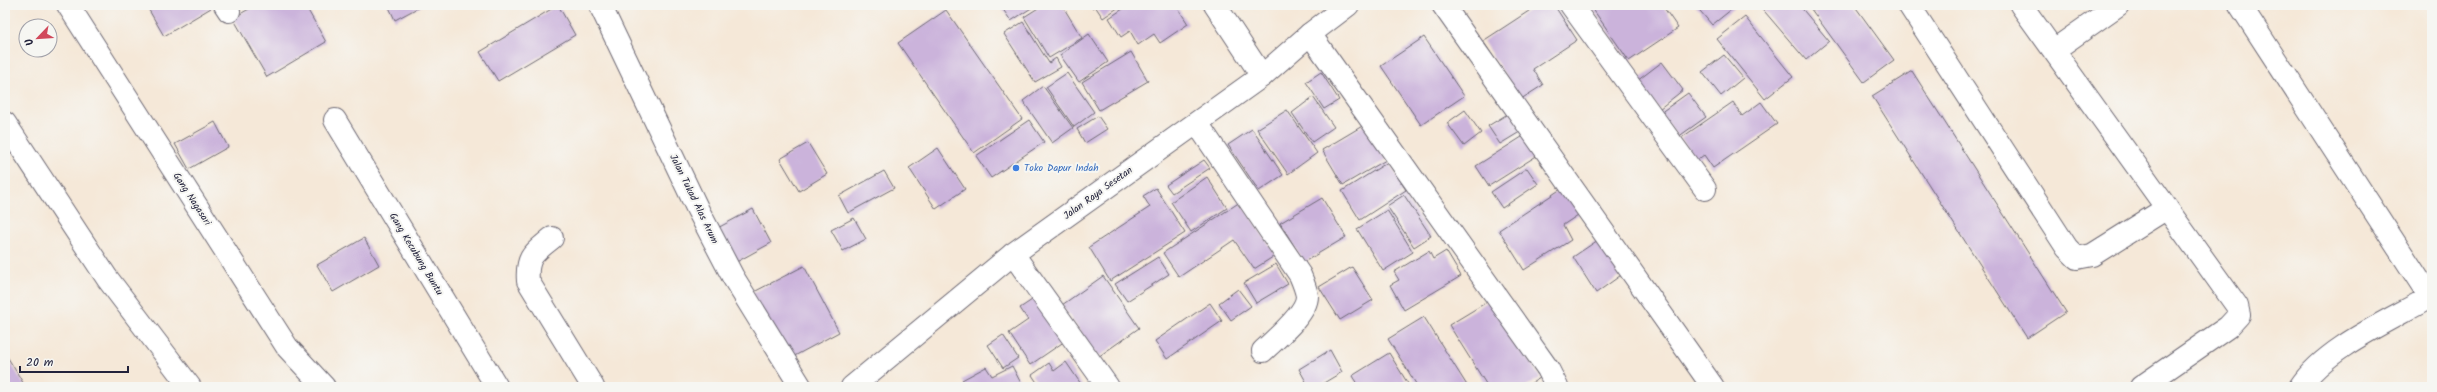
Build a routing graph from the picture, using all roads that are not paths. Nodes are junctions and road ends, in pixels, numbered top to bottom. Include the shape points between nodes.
1 (68, 5) edge
2 (600, 5) edge
3 (1215, 5) edge
4 (1348, 5) edge
5 (1443, 5) edge
6 (1571, 5) edge
7 (1909, 5) edge
8 (2021, 5) edge
9 (2118, 5) edge
10 (2240, 5) edge
11 (1310, 34) junction
12 (2054, 50) junction
13 (1262, 76) junction
14 (335, 120) dead end
15 (1197, 123) junction
16 (5, 124) edge
17 (1705, 189) dead end
18 (2167, 208) junction
19 (552, 238) dead end
20 (1013, 254) junction
21 (1263, 351) dead end
22 (190, 387) edge
23 (324, 387) edge
24 (497, 387) edge
25 (593, 387) edge
26 (801, 387) edge
27 (852, 387) edge
28 (1108, 387) edge
29 (1557, 387) edge
30 (1713, 387) edge
31 (2141, 387) edge
32 (2300, 387) edge

1 - 23 street, Gang Nagasari via 287,347
2 - 26 street, Jalan Tukad Alas Arum via 698,210 733,277
3 - 13 street
4 - 11 street, Jalan Raya Sesetan
5 - 30 street
6 - 17 street
7 - 18 street via 2077,258 2092,255
8 - 12 street
9 - 12 street
10 - 32 street via 2430,297 2333,353 2314,368
11 - 13 street, Jalan Raya Sesetan
11 - 29 street via 1548,369
12 - 18 street
13 - 15 street, Jalan Raya Sesetan
14 - 24 street, Gang Kecubung Buntu
15 - 20 street, Jalan Raya Sesetan
15 - 21 street via 1304,284 1307,297 1299,315
16 - 22 street via 107,278
18 - 31 street via 2237,306 2239,315 2228,328
19 - 25 street via 532,255 527,266 528,281
20 - 27 street, Jalan Raya Sesetan
20 - 28 street

